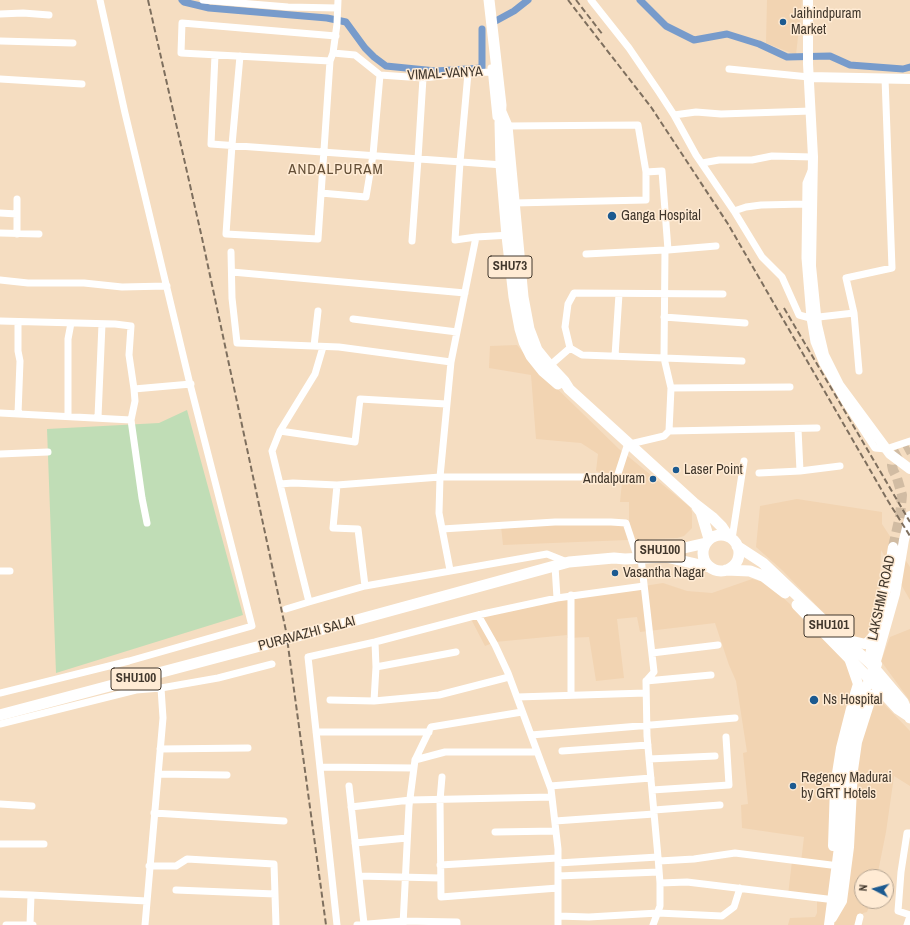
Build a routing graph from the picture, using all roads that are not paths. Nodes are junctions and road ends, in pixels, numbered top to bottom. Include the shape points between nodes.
1 (100, 0) edge
2 (206, 0) edge
3 (338, 0) edge
4 (484, 0) edge
5 (489, 0) edge
6 (591, 0) edge
7 (808, 0) edge
8 (244, 2) edge
9 (289, 4) edge
10 (211, 8) dead end
11 (337, 12) junction
12 (0, 14) edge
13 (49, 15) dead end
14 (336, 36) junction
15 (0, 42) edge
16 (73, 43) dead end
17 (333, 53) junction
18 (215, 55) junction
19 (240, 56) junction
20 (330, 61) junction
21 (729, 69) dead end
22 (492, 72) junction
23 (468, 73) junction
24 (380, 75) junction
25 (809, 77) junction
26 (423, 78) junction
27 (885, 78) junction
28 (0, 79) edge
29 (910, 80) edge
30 (82, 84) dead end
31 (811, 111) junction
32 (674, 115) junction
33 (503, 128) junction
34 (232, 145) junction
35 (324, 152) junction
36 (373, 155) junction
37 (418, 159) junction
38 (460, 162) junction
39 (813, 162) junction
40 (702, 163) junction
41 (506, 165) junction
42 (646, 172) junction
43 (321, 193) junction
44 (17, 199) dead end
45 (514, 203) junction
46 (805, 204) junction
47 (734, 211) junction
48 (0, 213) edge
49 (17, 214) junction
50 (0, 233) edge
51 (17, 234) junction
52 (39, 234) dead end
53 (512, 235) junction
54 (476, 237) junction
55 (412, 241) dead end
56 (716, 246) dead end
57 (666, 250) junction
58 (231, 252) dead end
59 (586, 254) dead end
60 (232, 272) junction
61 (0, 280) edge
62 (167, 286) junction
63 (465, 293) junction
64 (619, 294) junction
65 (665, 294) junction
66 (723, 294) dead end
67 (318, 311) dead end
68 (854, 313) junction
69 (664, 317) junction
70 (810, 318) junction
71 (353, 319) dead end
72 (0, 321) edge
73 (18, 322) junction
74 (745, 323) dead end
75 (71, 324) junction
76 (102, 324) junction
77 (457, 332) junction
78 (314, 346) junction
79 (323, 347) junction
80 (570, 348) junction
81 (616, 356) junction
82 (664, 358) junction
83 (742, 361) dead end
84 (451, 362) junction
85 (546, 369) junction
86 (859, 371) dead end
87 (191, 384) junction
88 (790, 387) dead end
89 (671, 388) junction
90 (134, 389) junction
91 (446, 404) junction
92 (0, 413) edge
93 (18, 414) junction
94 (68, 416) junction
95 (98, 417) junction
96 (131, 420) junction
97 (798, 428) junction
98 (817, 428) dead end
99 (669, 430) junction
100 (280, 431) junction
101 (910, 441) edge
102 (629, 444) junction
103 (48, 452) dead end
104 (0, 454) edge
105 (744, 461) dead end
106 (840, 466) dead end
107 (910, 469) edge
108 (800, 471) junction
109 (759, 473) dead end
110 (440, 477) junction
111 (280, 484) junction
112 (337, 485) junction
113 (694, 503) junction
114 (910, 516) edge
115 (147, 523) dead end
116 (442, 529) junction
117 (732, 540) junction
118 (707, 541) junction
119 (893, 547) tunnel mouth
120 (638, 556) junction
121 (569, 562) junction
122 (555, 566) junction
123 (709, 567) junction
124 (450, 570) junction
125 (726, 570) junction
126 (0, 571) edge
127 (10, 571) dead end
128 (365, 586) junction
129 (644, 586) junction
130 (571, 595) junction
131 (557, 598) junction
132 (309, 602) junction
133 (286, 609) dead end
134 (478, 615) junction
135 (874, 635) junction
136 (843, 639) junction
137 (375, 642) junction
138 (718, 645) dead end
139 (456, 652) dead end
140 (652, 653) junction
141 (849, 658) junction
142 (272, 664) dead end
143 (376, 667) junction
144 (876, 670) junction
145 (711, 675) dead end
146 (509, 677) junction
147 (646, 681) junction
148 (875, 684) junction
149 (160, 688) junction
150 (0, 693) edge
151 (646, 693) junction
152 (571, 695) junction
153 (872, 695) junction
154 (885, 695) junction
155 (517, 697) junction
156 (330, 700) dead end
157 (374, 701) junction
158 (522, 712) junction
159 (0, 715) edge
160 (736, 718) dead end
161 (910, 718) edge
162 (0, 724) edge
163 (647, 725) junction
164 (316, 732) junction
165 (429, 732) junction
166 (531, 735) junction
167 (726, 737) dead end
168 (648, 745) junction
169 (248, 748) dead end
170 (160, 749) junction
171 (562, 751) dead end
172 (537, 752) junction
173 (715, 756) dead end
174 (415, 760) junction
175 (649, 760) junction
176 (320, 767) junction
177 (414, 768) junction
178 (158, 774) junction
179 (227, 775) dead end
180 (442, 777) dead end
181 (651, 778) junction
182 (349, 786) dead end
183 (550, 787) junction
184 (652, 790) junction
185 (542, 797) junction
186 (552, 797) junction
187 (410, 800) junction
188 (440, 800) junction
189 (0, 804) edge
190 (720, 805) dead end
191 (32, 806) dead end
192 (351, 807) junction
193 (654, 812) junction
194 (154, 813) junction
195 (284, 821) dead end
196 (555, 821) junction
197 (556, 831) junction
198 (494, 832) dead end
199 (910, 833) edge
200 (407, 838) junction
201 (355, 843) junction
202 (0, 844) edge
203 (44, 844) dead end
204 (658, 859) junction
205 (558, 860) junction
206 (440, 865) junction
207 (149, 866) junction
208 (831, 866) junction
209 (659, 872) junction
210 (359, 876) junction
211 (558, 876) junction
212 (405, 877) junction
213 (440, 878) junction
214 (660, 884) junction
215 (558, 888) junction
216 (740, 888) junction
217 (176, 890) dead end
218 (0, 894) edge
219 (275, 894) junction
220 (31, 895) junction
221 (827, 899) junction
222 (147, 901) junction
223 (658, 913) junction
224 (558, 916) junction
225 (860, 917) dead end
226 (909, 919) edge
227 (403, 923) edge
228 (829, 924) edge
229 (6, 925) edge
230 (31, 925) edge
231 (144, 925) edge
232 (276, 925) edge
233 (337, 925) edge
234 (360, 925) edge
235 (457, 925) edge
236 (558, 925) edge
237 (653, 925) edge
238 (858, 925) edge

1 - 62 street
2 - 8 street
2 - 10 street
3 - 11 street
4 - 22 street
5 - 33 main road, SHU73
6 - 32 street via 629,48
7 - 25 street
8 - 9 street
9 - 11 street
11 - 14 street
12 - 13 street
14 - 17 street
14 - 18 street via 182,23 181,53
15 - 16 street
17 - 20 street
17 - 24 street via 355,55
18 - 19 street
18 - 34 street via 211,144
19 - 20 street
19 - 34 street
20 - 35 street
21 - 25 street
22 - 23 street, VIMAL-VANYA
22 - 33 street via 497,125
23 - 26 street, VIMAL-VANYA
23 - 38 street
24 - 26 street, VIMAL-VANYA
24 - 36 street
25 - 27 street
25 - 31 street
26 - 37 street
27 - 29 street
27 - 68 street via 892,268 846,278
28 - 30 street
31 - 32 street via 721,114 696,112
31 - 39 street
32 - 40 street
33 - 41 main road, SHU73
33 - 42 street via 638,125
34 - 35 street
34 - 43 street via 226,234 318,239
35 - 36 street
35 - 43 street
36 - 37 street
36 - 43 street via 366,197
37 - 38 street
37 - 55 street
38 - 41 street
38 - 54 street via 455,240
39 - 40 street via 772,156
39 - 46 street via 806,183
39 - 107 street via 812,266 817,325 824,356 839,385 890,454
40 - 47 street
41 - 45 main road, SHU73
41 - 53 main road, SHU73
42 - 45 street via 646,200
42 - 57 street via 662,171
44 - 49 street
45 - 53 main road, SHU73
46 - 47 street via 761,205
46 - 70 street via 805,258
47 - 70 street via 762,257 782,277 799,315
48 - 49 street
49 - 51 street
50 - 51 street
51 - 52 street
53 - 54 street
53 - 85 main road, SHU73 via 514,297 520,329 531,356
54 - 63 street
56 - 57 street
57 - 59 street
57 - 65 street
58 - 60 street
60 - 63 street
60 - 78 street via 237,343
61 - 62 street via 122,287
62 - 87 street
63 - 77 street
64 - 65 street
64 - 80 street via 574,293 568,304 565,327
64 - 81 street
65 - 66 street
65 - 69 street
67 - 78 street
68 - 70 street
68 - 86 street
69 - 74 street
69 - 82 street
70 - 101 street via 814,342 825,369 875,448 886,449
71 - 77 street
72 - 73 street
73 - 75 street
73 - 93 street
75 - 76 street
75 - 94 street via 68,339
76 - 90 street via 131,326 129,355
76 - 95 street
77 - 84 street
78 - 79 street
79 - 84 street
79 - 100 street via 315,374
80 - 81 street via 582,355
80 - 85 street
81 - 82 street
82 - 83 street
82 - 89 street
84 - 91 street
85 - 102 main road, SHU73 via 559,386 569,390
87 - 90 street
87 - 150 street via 252,626 129,661
88 - 89 street
89 - 99 street
90 - 96 street
91 - 100 street via 360,399 355,442
91 - 110 street
92 - 93 street
93 - 94 street
94 - 95 street
95 - 96 street
96 - 115 street
97 - 98 street
97 - 99 street
97 - 108 street
99 - 102 street via 664,436
100 - 111 street via 272,451
102 - 110 street via 616,477
102 - 113 main road, SHU73
103 - 104 street
105 - 117 street
106 - 108 street
108 - 109 street
110 - 112 street
110 - 116 street via 439,513
111 - 112 street
111 - 132 street
112 - 128 street via 333,528 358,528
113 - 117 main road, SHU73 via 717,522
113 - 118 main road, SHU73 via 701,512
114 - 228 street via 895,594 848,748 843,816
116 - 120 street via 555,522 626,523
116 - 124 street
117 - 118 main road via 718,535
117 - 125 main road via 739,552 736,563
117 - 136 main road, SHU101 via 763,563
118 - 120 main road, PURAVAZHI SALAI / SHU100
118 - 123 main road via 703,553
119 - 135 street, LAKSHMI ROAD
120 - 121 main road, PURAVAZHI SALAI / SHU100
120 - 123 main road, PURAVAZHI SALAI / SHU100 via 666,557
120 - 129 street
121 - 122 main road, PURAVAZHI SALAI / SHU100
121 - 124 street via 547,554
122 - 131 street
122 - 159 main road, PURAVAZHI SALAI / SHU100
123 - 125 main road, SHU101
124 - 128 street
125 - 141 main road, SHU101 via 750,571 769,580
126 - 127 street
128 - 132 street
129 - 130 street
129 - 140 street
130 - 131 street
130 - 152 street
131 - 134 street
132 - 133 street
134 - 137 street
134 - 146 street
135 - 136 street via 865,644
135 - 144 street, LAKSHMI ROAD via 870,656 876,664
136 - 144 main road, SHU101
137 - 143 street
137 - 164 street via 308,657
138 - 140 street
139 - 143 street
140 - 147 street via 654,672
141 - 148 main road, SHU101
141 - 208 street via 858,684 841,748 835,786
142 - 149 street via 218,678
143 - 157 street
144 - 148 street, LAKSHMI ROAD
144 - 161 main road, SHU101 via 903,702
145 - 147 street
146 - 155 street
146 - 157 street via 439,695
147 - 151 street
148 - 153 street, LAKSHMI ROAD
148 - 154 main road, SHU101
149 - 162 street via 136,690
149 - 170 street via 163,718
151 - 152 street
151 - 163 street
152 - 155 street
153 - 154 street
153 - 228 street, LAKSHMI ROAD via 859,735 854,763 849,847 842,901
154 - 161 main road, SHU101
155 - 158 street
156 - 157 street
158 - 165 street via 431,727
158 - 166 street
160 - 163 street
163 - 166 street
163 - 168 street
164 - 165 street
164 - 176 street
165 - 174 street
166 - 172 street
167 - 184 street via 729,785
168 - 171 street
168 - 175 street
169 - 170 street
170 - 178 street
172 - 174 street via 444,752
172 - 183 street
173 - 175 street
174 - 177 street
175 - 181 street
176 - 177 street
176 - 233 street
177 - 187 street
178 - 179 street
178 - 194 street
180 - 188 street
181 - 183 street
181 - 184 street
182 - 192 street
183 - 185 street
183 - 186 street
184 - 193 street
185 - 186 street
185 - 188 street
186 - 196 street
187 - 188 street
187 - 192 street
187 - 200 street
188 - 206 street
189 - 191 street
190 - 193 street
192 - 201 street
193 - 196 street
193 - 204 street
194 - 195 street
194 - 207 street
196 - 197 street
197 - 198 street
197 - 205 street
199 - 226 street via 907,833 905,841 898,910
200 - 201 street
200 - 212 street
201 - 210 street
202 - 203 street
204 - 205 street
204 - 208 street via 694,859 735,853
204 - 209 street
205 - 206 street
205 - 211 street
206 - 213 street
207 - 219 street via 176,866 187,860 274,864
207 - 222 street
208 - 221 street
209 - 211 street
209 - 214 street
210 - 212 street
210 - 234 street
211 - 215 street
212 - 213 street
212 - 227 street
213 - 215 street via 441,897
214 - 216 street via 687,882
214 - 223 street
215 - 224 street
216 - 221 street
216 - 223 street via 734,907 722,916
217 - 219 street
218 - 220 street
219 - 232 street
220 - 222 street
220 - 230 street
221 - 228 street
222 - 231 street
223 - 224 street
223 - 237 street
224 - 236 street
225 - 238 street
227 - 234 street
227 - 235 street via 457,922
229 - 230 street

